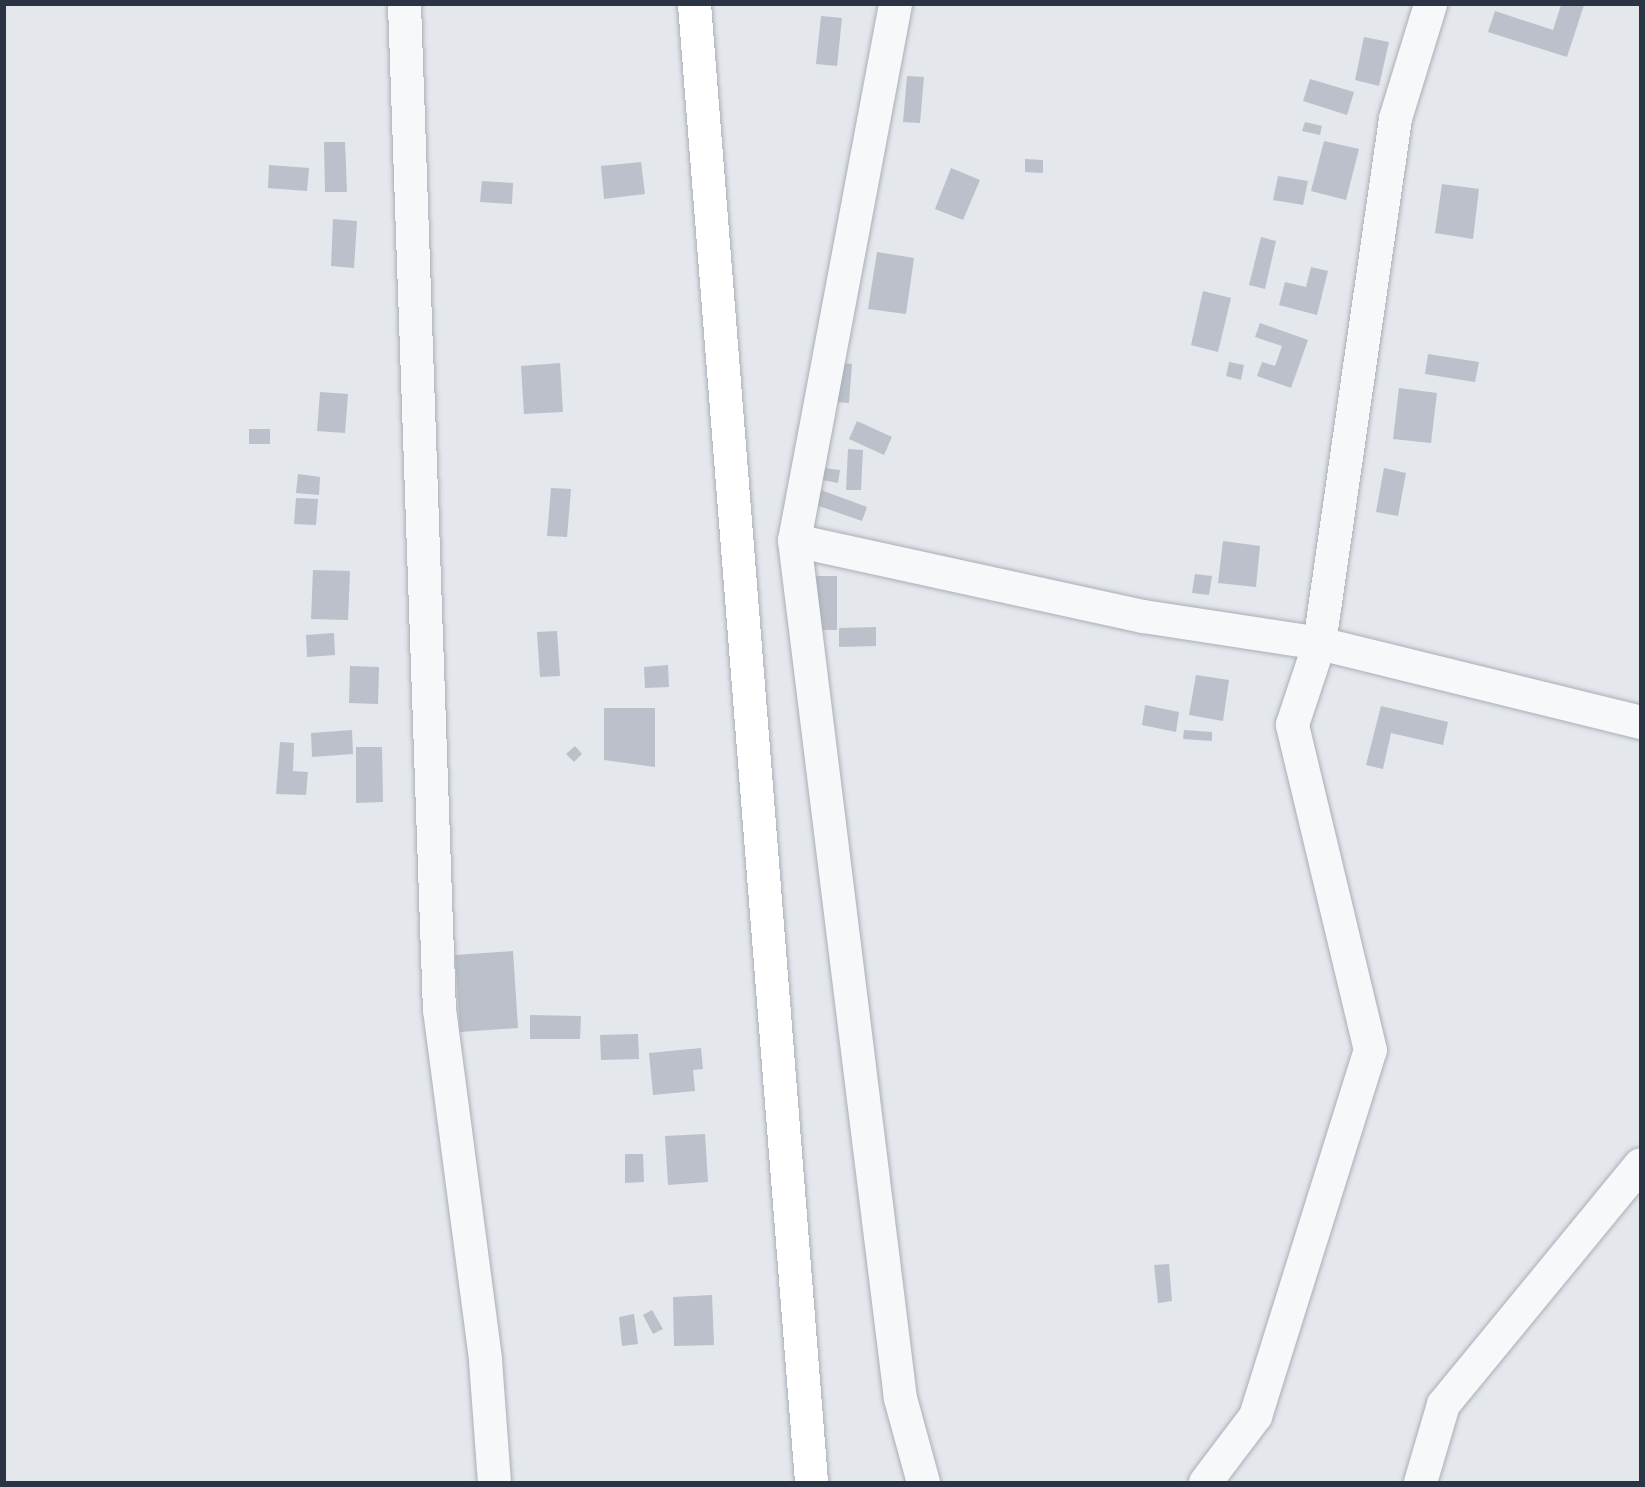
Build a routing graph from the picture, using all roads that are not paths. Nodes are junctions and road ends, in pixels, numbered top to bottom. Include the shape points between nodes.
1 (404, 4) edge
2 (694, 4) edge
3 (896, 4) edge
4 (1430, 4) edge
5 (794, 540) junction
6 (1319, 643) junction
7 (1641, 722) edge
8 (1641, 1164) edge
9 (494, 1482) edge
10 (811, 1482) edge
11 (923, 1482) edge
12 (1205, 1482) edge
13 (1420, 1482) edge

1 - 9 street via 440,1009 485,1360
2 - 10 main road
3 - 5 street
4 - 6 street via 1395,118
5 - 6 street via 1143,616
5 - 11 street via 900,1398
6 - 7 street
6 - 12 street via 1292,724 1370,1050 1255,1416
8 - 13 street via 1443,1404

